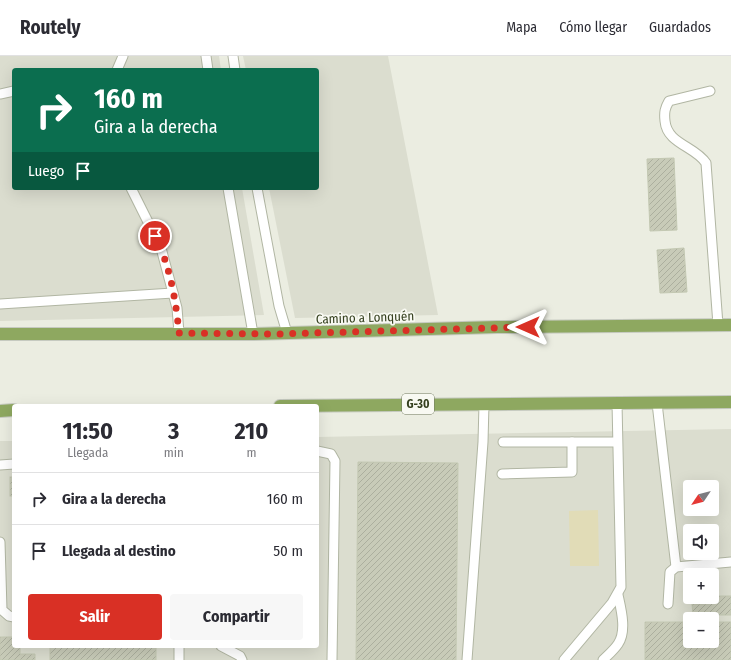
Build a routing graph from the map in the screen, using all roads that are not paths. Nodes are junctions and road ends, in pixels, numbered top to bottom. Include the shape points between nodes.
1 (123, 56) edge
2 (206, 56) edge
3 (233, 56) edge
4 (118, 68) edge
5 (208, 68) edge
6 (235, 68) edge
7 (12, 91) edge
8 (710, 92) dead end
9 (0, 94) edge
10 (132, 190) edge
11 (228, 190) edge
12 (257, 190) edge
13 (173, 293) junction
14 (0, 304) edge
15 (718, 325) junction
16 (731, 325) edge
17 (179, 333) junction
18 (288, 333) junction
19 (0, 334) edge
20 (253, 334) junction
21 (731, 402) edge
22 (616, 403) junction
23 (657, 403) junction
24 (484, 404) junction
25 (319, 406) edge
26 (12, 410) edge
27 (0, 411) edge
28 (503, 442) dead end
29 (572, 442) junction
30 (617, 442) junction
31 (319, 451) edge
32 (12, 464) edge
33 (0, 465) edge
34 (502, 474) dead end
35 (0, 542) edge
36 (731, 562) edge
37 (676, 567) junction
38 (618, 595) junction
39 (668, 604) dead end
40 (12, 617) edge
41 (179, 648) edge
42 (225, 648) edge
43 (179, 660) edge
44 (242, 660) edge
45 (332, 660) edge
46 (467, 660) edge
47 (564, 660) edge
48 (603, 660) edge

1 - 4 lane
2 - 5 lane
3 - 6 lane
7 - 9 lane
8 - 15 lane via 670,100 664,109 665,125 670,135 702,156 706,163
10 - 13 lane via 161,248
11 - 20 lane
12 - 18 lane via 279,306
13 - 14 lane
13 - 17 lane
15 - 16 main road, Camino a Lonquén
15 - 18 main road, Camino a Lonquén via 489,327
17 - 19 main road, Camino a Lonquén
17 - 20 main road, Camino a Lonquén
18 - 20 main road, Camino a Lonquén
21 - 23 main road, G-30
22 - 23 main road, G-30
22 - 24 main road, G-30
22 - 30 lane
23 - 37 lane
24 - 25 main road, G-30
24 - 46 lane
26 - 27 main road
28 - 29 lane
29 - 30 lane
29 - 34 lane via 572,472
30 - 38 lane via 621,588
31 - 45 lane via 331,454 334,461
32 - 33 lane
35 - 40 lane via 2,610
36 - 37 lane
37 - 39 lane via 670,572
38 - 47 lane
38 - 48 lane via 622,614 621,638
41 - 43 lane
42 - 44 lane via 240,656

